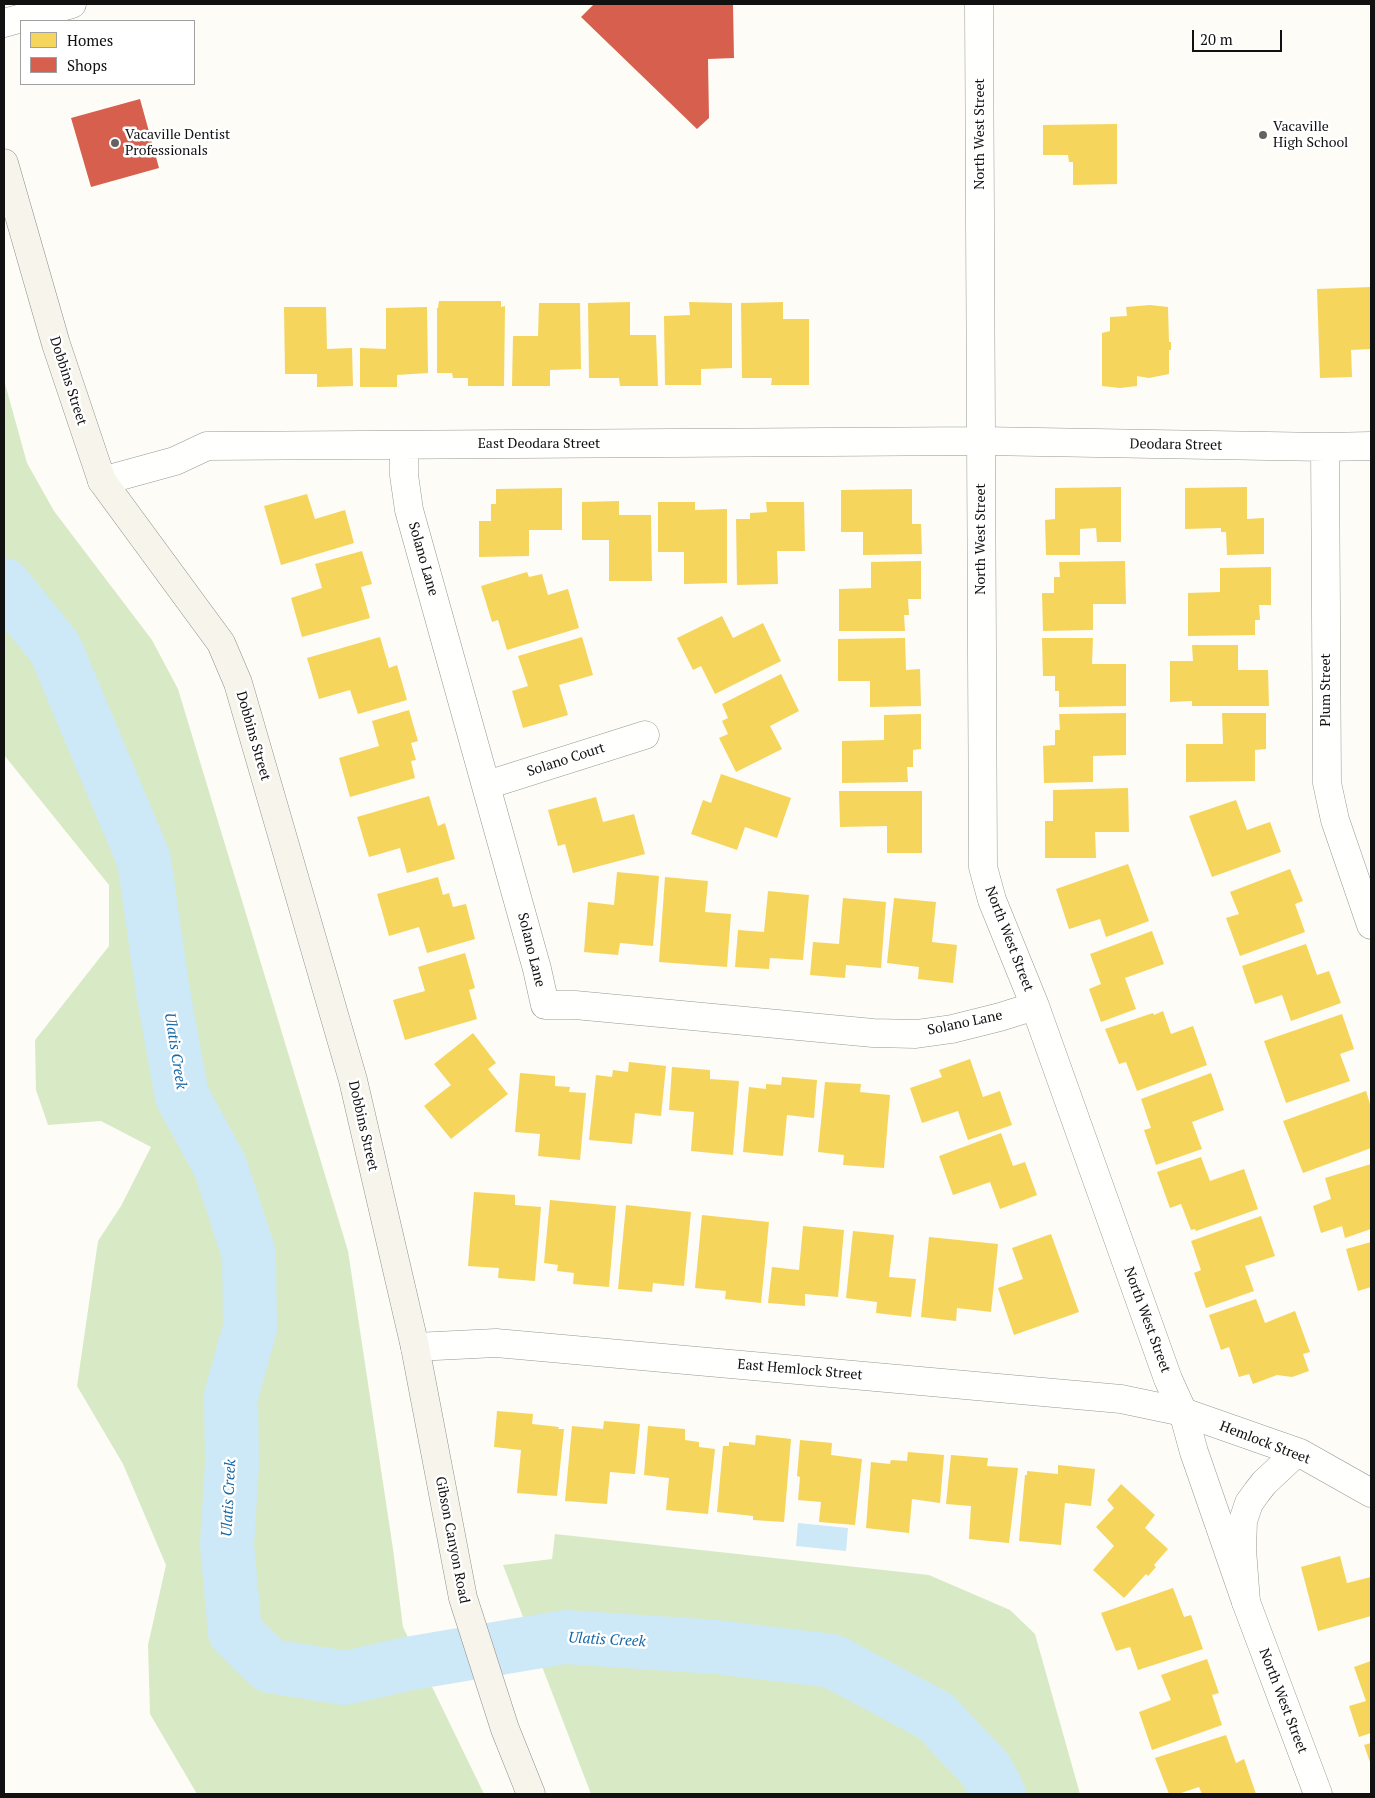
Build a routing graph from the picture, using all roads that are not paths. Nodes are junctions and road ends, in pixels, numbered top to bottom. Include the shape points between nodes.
1 (72, 4) edge
2 (979, 4) edge
3 (4, 23) edge
4 (4, 163) edge
5 (982, 441) junction
6 (404, 445) junction
7 (1371, 446) edge
8 (1325, 447) junction
9 (102, 481) junction
10 (645, 735) dead end
11 (486, 785) junction
12 (1371, 925) edge
13 (1035, 1006) junction
14 (415, 1347) junction
15 (1183, 1412) junction
16 (1297, 1452) junction
17 (1371, 1494) edge
18 (1246, 1602) junction
19 (531, 1794) edge
20 (1318, 1794) edge

1 - 3 street
2 - 5 street, North West Street
4 - 9 main road, Dobbins Street via 56,344
5 - 6 street, East Deodara Street
5 - 8 street, Deodara Street
5 - 13 street, North West Street via 983,867 992,900
6 - 9 street, East Deodara Street via 207,446 175,461
6 - 11 street, Solano Lane via 409,510
7 - 8 street, Deodara Street
8 - 12 street, Plum Street via 1326,783 1335,820
9 - 14 main road, Dobbins Street via 221,643 238,683 353,1080
10 - 11 street, Solano Court
11 - 13 street, Solano Lane via 544,1004 575,1004 873,1034 952,1029
13 - 15 street, North West Street via 1168,1379
14 - 15 street, East Hemlock Street via 496,1343 1121,1399
14 - 19 main road, Gibson Canyon Road via 463,1598 505,1729
15 - 16 street, Hemlock Street
15 - 18 street, North West Street
16 - 17 street, Hemlock Street
16 - 18 street via 1264,1483 1249,1503 1243,1521 1242,1549
18 - 20 street, North West Street

